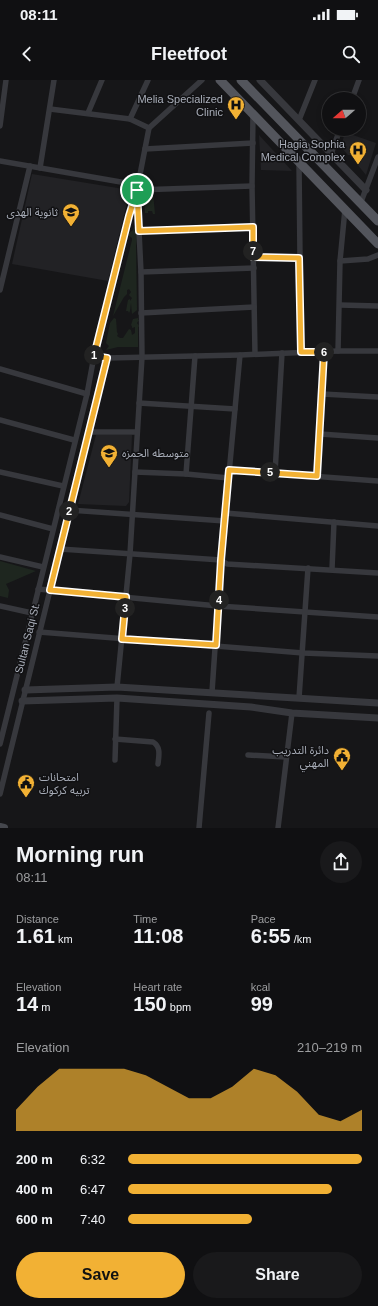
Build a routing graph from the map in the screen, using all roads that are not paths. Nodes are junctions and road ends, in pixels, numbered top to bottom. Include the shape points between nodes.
1 (54, 80) edge
2 (102, 80) edge
3 (148, 80) edge
4 (202, 80) edge
5 (220, 80) edge
6 (241, 80) edge
7 (315, 80) edge
8 (359, 80) edge
9 (7, 81) edge
10 (265, 82) edge
11 (355, 92) edge
12 (50, 109) junction
13 (88, 114) junction
14 (253, 114) junction
15 (130, 118) junction
16 (299, 120) junction
17 (0, 126) edge
18 (149, 128) junction
19 (337, 136) edge
20 (254, 143) junction
21 (145, 149) junction
22 (331, 154) junction
23 (378, 158) edge
24 (0, 161) edge
25 (299, 161) junction
26 (30, 166) junction
27 (40, 168) junction
28 (252, 186) junction
29 (138, 187) junction
30 (366, 190) junction
31 (361, 202) junction
32 (344, 209) junction
33 (378, 221) edge
34 (253, 227) junction
35 (139, 231) junction
36 (378, 244) edge
37 (378, 255) edge
38 (253, 257) junction
39 (299, 258) junction
40 (340, 261) junction
41 (254, 268) junction
42 (141, 272) junction
43 (0, 290) edge
44 (340, 306) junction
45 (378, 306) edge
46 (254, 307) junction
47 (141, 313) junction
48 (338, 351) junction
49 (378, 351) edge
50 (282, 352) junction
51 (301, 352) junction
52 (324, 352) junction
53 (255, 354) junction
54 (240, 355) junction
55 (94, 356) junction
56 (195, 356) junction
57 (142, 357) junction
58 (107, 358) junction
59 (0, 369) edge
60 (87, 394) junction
61 (322, 394) junction
62 (378, 397) edge
63 (139, 403) junction
64 (192, 407) junction
65 (235, 409) junction
66 (0, 420) edge
67 (89, 432) junction
68 (137, 432) junction
69 (320, 434) junction
70 (378, 438) edge
71 (74, 440) junction
72 (229, 470) junction
73 (0, 472) edge
74 (135, 472) junction
75 (275, 473) junction
76 (186, 474) junction
77 (317, 476) junction
78 (229, 478) junction
79 (378, 481) edge
80 (63, 486) junction
81 (69, 510) junction
82 (226, 513) junction
83 (132, 514) junction
84 (0, 515) edge
85 (225, 521) junction
86 (334, 522) junction
87 (378, 526) edge
88 (53, 529) junction
89 (60, 549) junction
90 (130, 554) junction
91 (0, 557) edge
92 (221, 560) junction
93 (43, 567) junction
94 (308, 568) junction
95 (332, 569) junction
96 (378, 573) edge
97 (38, 589) junction
98 (50, 590) junction
99 (126, 597) junction
100 (0, 606) edge
101 (218, 606) junction
102 (305, 612) junction
103 (32, 613) junction
104 (378, 617) edge
105 (39, 632) junction
106 (122, 639) junction
107 (216, 645) junction
108 (303, 652) junction
109 (378, 656) edge
110 (117, 687) junction
111 (25, 690) junction
112 (212, 692) junction
113 (117, 698) junction
114 (299, 698) junction
115 (22, 701) junction
116 (378, 704) edge
117 (209, 713) dead end
118 (292, 713) junction
119 (378, 718) edge
120 (115, 739) junction
121 (0, 744) edge
122 (248, 755) dead end
123 (286, 757) junction
124 (115, 760) dead end
125 (158, 764) dead end
126 (0, 794) edge
127 (0, 827) edge
128 (4, 828) edge
129 (199, 828) edge
130 (278, 828) edge

1 - 12 street
2 - 13 street
3 - 15 street
4 - 18 street
5 - 14 main road
6 - 31 main road
7 - 16 street
8 - 11 street
9 - 17 street
10 - 16 street
12 - 13 street
12 - 27 street
13 - 15 street
14 - 20 street
14 - 25 main road
15 - 18 street
16 - 22 street
18 - 21 street
19 - 22 street
20 - 21 street
20 - 28 street
21 - 29 street
22 - 30 street
23 - 30 street
24 - 26 street
25 - 32 main road
25 - 39 street
26 - 27 street
26 - 43 street
27 - 29 street
28 - 29 street
28 - 34 street
29 - 35 street
29 - 55 street
30 - 31 street
31 - 33 main road
32 - 36 main road
32 - 40 street
34 - 35 street
34 - 38 street
35 - 42 street
37 - 40 street via 368,259
38 - 39 street
38 - 41 street
39 - 51 street
40 - 44 street
41 - 42 street
41 - 46 street
42 - 47 street
44 - 45 street
44 - 48 street
46 - 47 street
46 - 53 street
47 - 57 street
48 - 49 street
48 - 52 street
50 - 51 street
50 - 53 street
50 - 75 street
51 - 52 street
52 - 61 street
53 - 54 street
54 - 56 street
54 - 65 street
55 - 58 street
55 - 60 street
56 - 57 street
56 - 64 street
57 - 58 street
57 - 63 street
58 - 67 street, Sultan Saqi St.
59 - 60 street
60 - 71 street
61 - 62 street
61 - 69 street
63 - 64 street
63 - 68 street
64 - 65 street
64 - 76 street
65 - 72 street
66 - 71 street
67 - 68 street
67 - 81 street, Sultan Saqi St.
68 - 74 street
69 - 70 street
69 - 77 street
71 - 80 street
72 - 75 street
72 - 78 street
73 - 80 street
74 - 76 street
74 - 83 street
75 - 77 street
76 - 78 street
77 - 79 street
78 - 82 street
80 - 88 street
81 - 83 street
81 - 89 street, Sultan Saqi St.
82 - 85 street
82 - 86 street
83 - 85 street
83 - 90 street
84 - 88 street
85 - 92 street
86 - 87 street
86 - 95 street
88 - 93 street
89 - 90 street
89 - 98 street, Sultan Saqi St.
90 - 92 street
90 - 99 street
91 - 93 street
92 - 94 street via 227,564
92 - 101 street
93 - 97 street
94 - 95 street
94 - 102 street
95 - 96 street
97 - 98 street
97 - 103 street
98 - 99 street
98 - 105 street, Sultan Saqi St.
99 - 101 street
99 - 106 street
100 - 103 street
101 - 102 street
101 - 107 street
102 - 104 street
102 - 108 street
103 - 121 street
105 - 106 street
105 - 111 street, Sultan Saqi St.
106 - 107 street
106 - 110 street
107 - 108 street
107 - 112 street
108 - 109 street
108 - 114 street
110 - 111 street
110 - 112 street
111 - 115 street, Sultan Saqi St.
112 - 114 street
113 - 115 street
113 - 118 street via 251,707
113 - 120 street
114 - 116 street
115 - 126 street, Sultan Saqi St.
117 - 129 street
118 - 119 street
118 - 123 street
120 - 124 street
120 - 125 street via 157,744 160,751
122 - 123 street
123 - 130 street
127 - 128 main road

